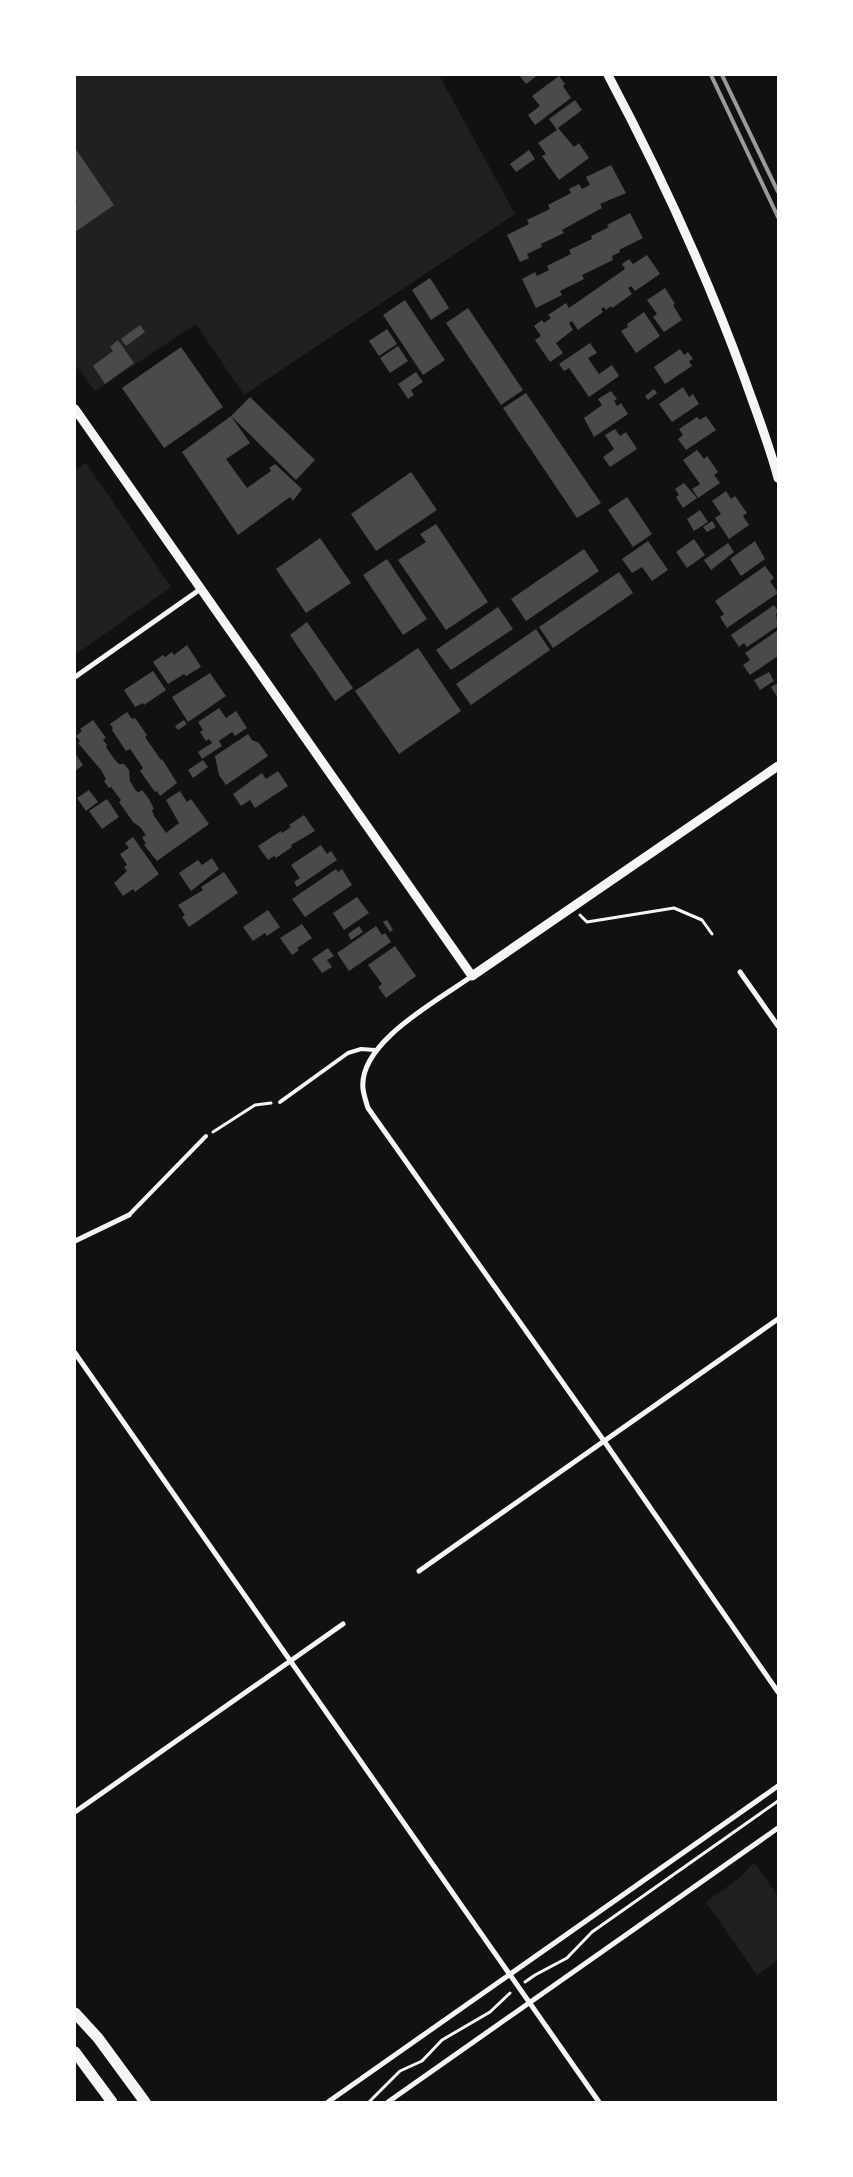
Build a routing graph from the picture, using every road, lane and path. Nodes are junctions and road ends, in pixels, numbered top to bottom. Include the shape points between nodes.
1 (608, 75) edge
2 (75, 409) edge
3 (778, 478) edge
4 (202, 588) junction
5 (75, 677) edge
6 (778, 766) edge
7 (573, 908) junction
8 (712, 934) dead end
9 (740, 972) dead end
10 (472, 976) junction
11 (778, 1026) edge
12 (375, 1050) junction
13 (280, 1102) joint
14 (206, 1136) joint
15 (130, 1215) joint
16 (75, 1241) edge
17 (778, 1319) edge
18 (75, 1353) edge
19 (604, 1441) junction
20 (419, 1572) dead end
21 (343, 1624) dead end
22 (289, 1661) junction
23 (778, 1692) edge
24 (778, 1786) edge
25 (778, 1802) edge
26 (75, 1812) edge
27 (778, 1828) edge
28 (511, 1975) junction
29 (519, 1987) junction
30 (530, 2003) junction
31 (75, 2013) edge
32 (75, 2052) edge
33 (112, 2102) edge
34 (145, 2102) edge
35 (328, 2102) edge
36 (369, 2102) edge
37 (388, 2102) edge
38 (599, 2102) edge

1 - 3 street via 662,182 724,324
2 - 4 street
4 - 5 street
4 - 10 street
6 - 7 street
7 - 8 path via 586,922 674,908 702,920
7 - 10 street
9 - 11 street
10 - 12 street via 401,1026
12 - 13 lane via 361,1049 348,1053
12 - 19 street via 366,1067 363,1088 368,1108
13 - 14 path via 254,1105
14 - 15 lane
15 - 16 street
17 - 19 street
18 - 22 street
19 - 20 street
19 - 23 street
21 - 22 street
22 - 26 street
22 - 28 street
24 - 28 street
25 - 29 path via 592,1932 567,1958 534,1975
27 - 30 street
28 - 29 street
28 - 35 street
29 - 30 street
29 - 36 path via 490,2012 442,2040 422,2061 400,2071
30 - 37 street
30 - 38 street
31 - 34 main road via 98,2038
32 - 33 main road

